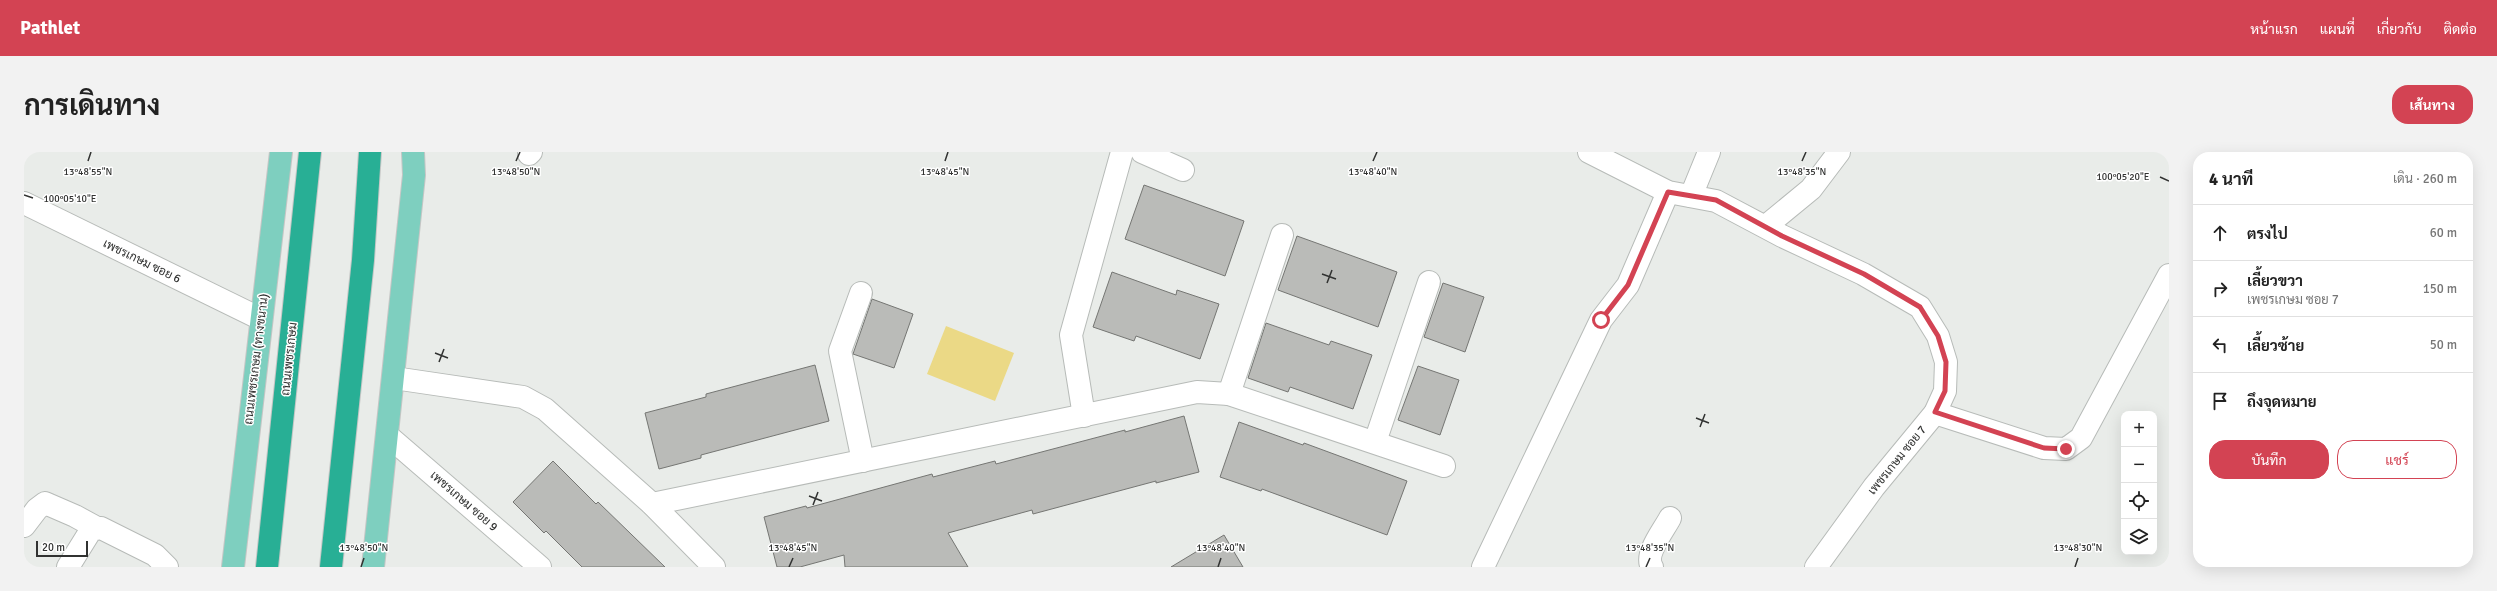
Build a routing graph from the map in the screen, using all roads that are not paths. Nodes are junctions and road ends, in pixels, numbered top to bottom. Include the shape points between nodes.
1 (281, 152) edge
2 (310, 152) edge
3 (370, 152) edge
4 (414, 152) edge
5 (1122, 152) edge
6 (1142, 152) edge
7 (1588, 152) edge
8 (1709, 152) edge
9 (1839, 152) edge
10 (1183, 170) dead end
11 (1668, 192) junction
12 (1691, 196) junction
13 (24, 203) edge
14 (1766, 226) junction
15 (1282, 235) dead end
16 (2169, 274) edge
17 (1429, 282) dead end
18 (861, 293) dead end
19 (260, 318) junction
20 (394, 378) junction
21 (1229, 394) junction
22 (1935, 412) junction
23 (1084, 416) junction
24 (387, 435) junction
25 (1374, 442) junction
26 (862, 461) junction
27 (1444, 466) dead end
28 (652, 504) junction
29 (1670, 518) dead end
30 (24, 526) edge
31 (97, 528) junction
32 (68, 567) edge
33 (167, 567) edge
34 (233, 567) edge
35 (268, 567) edge
36 (331, 567) edge
37 (373, 567) edge
38 (540, 567) edge
39 (714, 567) edge
40 (1483, 567) edge
41 (1652, 567) edge
42 (1816, 567) edge

1 - 19 main road, ถนนเพชรเกษม (ทางขนาน)
2 - 35 highway, ถนนเพชรเกษม
3 - 36 highway via 363,260
4 - 20 main road via 414,175
5 - 23 street via 1071,336
6 - 10 street
7 - 11 street, เพชรเกษม ซอย 7
8 - 12 street
9 - 14 street via 1811,189
11 - 12 street, เพชรเกษม ซอย 7
11 - 40 street via 1628,285 1598,328
12 - 14 street, เพชรเกษม ซอย 7 via 1716,200
13 - 19 street, เพชรเกษม ซอย 6
14 - 22 street, เพชรเกษม ซอย 7 via 1864,274 1920,307 1938,336 1946,362 1945,391
15 - 21 street
16 - 22 street via 2081,438 2066,449 2044,448
17 - 25 street
18 - 26 street via 840,351
19 - 34 main road, ถนนเพชรเกษม (ทางขนาน)
20 - 24 main road
20 - 28 street via 523,398 545,409
21 - 23 street via 1197,392
21 - 25 street
22 - 42 street, เพชรเกษม ซอย 7 via 1874,488
23 - 26 street
24 - 37 main road
24 - 38 street, เพชรเกษม ซอย 9
25 - 27 street
26 - 28 street
28 - 39 street
29 - 41 street via 1651,554 1649,561
30 - 31 street via 45,503
31 - 32 street via 91,530
31 - 33 street via 155,556

